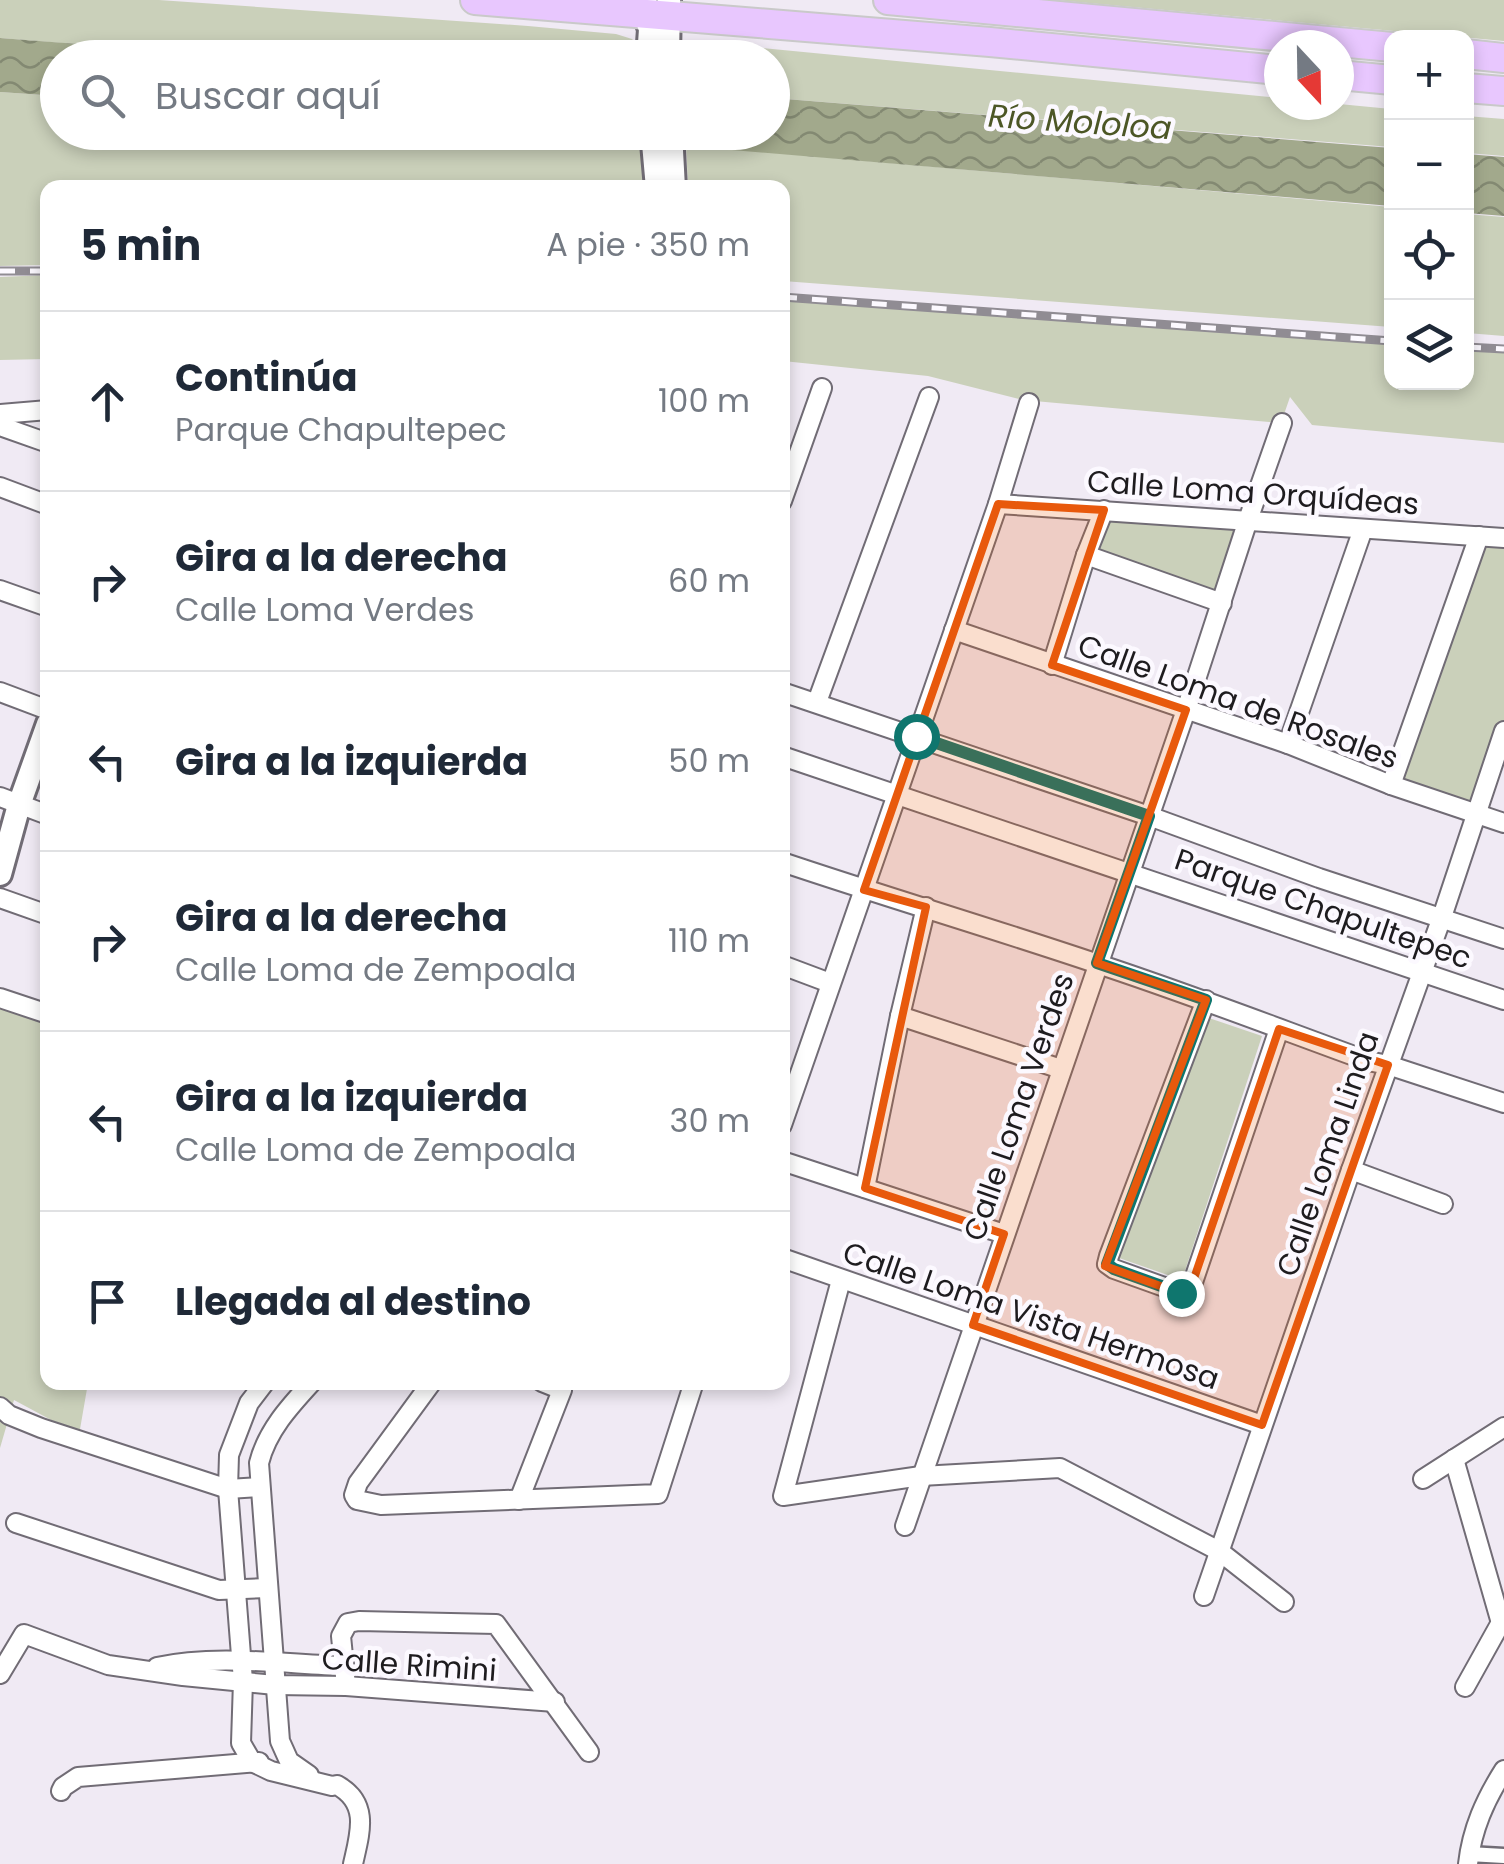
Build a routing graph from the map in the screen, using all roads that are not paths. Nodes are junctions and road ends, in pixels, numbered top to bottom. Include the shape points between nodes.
1 (475, 0) edge
2 (888, 0) edge
3 (657, 7) edge
4 (649, 40) edge
5 (664, 40) edge
6 (1384, 46) edge
7 (1474, 55) edge
8 (1504, 58) edge
9 (1264, 69) edge
10 (1354, 76) edge
11 (1384, 79) edge
12 (1474, 89) edge
13 (1504, 91) edge
14 (656, 150) edge
15 (669, 150) edge
16 (664, 180) edge
17 (666, 180) edge
18 (822, 388) dead end
19 (930, 398) dead end
20 (1029, 402) dead end
21 (40, 411) edge
22 (0, 414) edge
23 (1282, 423) dead end
24 (0, 426) edge
25 (40, 440) edge
26 (790, 479) edge
27 (0, 487) edge
28 (40, 501) edge
29 (998, 504) junction
30 (1104, 510) junction
31 (1248, 520) junction
32 (1362, 529) junction
33 (1480, 536) junction
34 (1504, 538) edge
35 (1086, 555) junction
36 (0, 590) edge
37 (1222, 603) junction
38 (40, 604) edge
39 (954, 630) junction
40 (1052, 665) junction
41 (0, 692) edge
42 (790, 694) edge
43 (817, 702) junction
44 (40, 707) edge
45 (1186, 710) junction
46 (1504, 731) edge
47 (916, 736) junction
48 (40, 740) edge
49 (1288, 744) junction
50 (790, 759) edge
51 (1391, 786) junction
52 (897, 795) junction
53 (10, 801) edge
54 (40, 811) edge
55 (1476, 814) junction
56 (1149, 816) junction
57 (1504, 823) edge
58 (790, 865) edge
59 (1129, 872) junction
60 (0, 874) edge
61 (864, 890) junction
62 (0, 898) edge
63 (926, 907) junction
64 (40, 912) edge
65 (1442, 917) junction
66 (1504, 938) edge
67 (1097, 963) junction
68 (790, 968) edge
69 (1420, 972) junction
70 (830, 983) junction
71 (0, 998) edge
72 (1206, 1000) junction
73 (1504, 1000) edge
74 (40, 1011) edge
75 (900, 1016) junction
76 (1279, 1029) junction
77 (1388, 1065) junction
78 (790, 1067) edge
79 (1061, 1069) junction
80 (801, 1070) junction
81 (790, 1102) edge
82 (1504, 1104) edge
83 (790, 1164) edge
84 (1351, 1170) junction
85 (865, 1188) junction
86 (1442, 1204) dead end
87 (1004, 1234) junction
88 (790, 1261) edge
89 (841, 1280) junction
90 (973, 1325) junction
91 (258, 1390) edge
92 (305, 1390) edge
93 (426, 1390) edge
94 (562, 1390) edge
95 (691, 1390) edge
96 (0, 1407) edge
97 (1262, 1426) junction
98 (1504, 1427) edge
99 (1454, 1459) junction
100 (920, 1476) junction
101 (1423, 1479) dead end
102 (259, 1487) junction
103 (228, 1489) junction
104 (518, 1500) junction
105 (16, 1522) dead end
106 (905, 1526) dead end
107 (1219, 1550) junction
108 (1483, 1562) junction
109 (1504, 1562) edge
110 (268, 1588) junction
111 (236, 1590) junction
112 (1204, 1596) dead end
113 (1284, 1602) dead end
114 (1502, 1620) edge
115 (344, 1666) junction
116 (258, 1673) junction
117 (0, 1674) edge
118 (346, 1686) junction
119 (1464, 1687) dead end
120 (555, 1702) junction
121 (590, 1752) dead end
122 (252, 1762) junction
123 (290, 1762) junction
124 (1504, 1770) edge
125 (332, 1786) junction
126 (61, 1792) dead end
127 (1504, 1856) edge
128 (1469, 1859) edge
129 (352, 1864) edge

1 - 3 main road
2 - 6 main road
3 - 4 street
3 - 5 street
3 - 9 main road
7 - 8 main road
10 - 11 main road
12 - 13 main road
14 - 16 street
15 - 17 street
18 - 26 street
19 - 43 street
20 - 29 street
21 - 22 street
23 - 31 street, Calle Loma Verdes
24 - 25 street
27 - 28 street
29 - 30 street, Calle Loma Orquídeas
29 - 39 street
30 - 31 street, Calle Loma Orquídeas
30 - 35 street
31 - 32 street, Calle Loma Orquídeas
31 - 37 street, Calle Loma Verdes
32 - 33 street, Calle Loma Orquídeas
32 - 49 street
33 - 34 street, Calle Loma Orquídeas
33 - 51 street
35 - 37 street
35 - 40 street
36 - 38 street
37 - 45 street, Calle Loma Verdes
39 - 40 street, Calle Loma de Rosales
39 - 47 street
40 - 45 street, Calle Loma de Rosales
41 - 44 street
42 - 43 street, Parque Chapultepec
43 - 47 street, Parque Chapultepec
45 - 49 street, Calle Loma de Rosales
45 - 56 street, Calle Loma Verdes
46 - 55 street, Calle Loma Linda
47 - 52 street
47 - 56 street, Parque Chapultepec
48 - 53 street
49 - 51 street, Calle Loma de Rosales
50 - 52 street, Parque Chapultepec
51 - 55 street, Calle Loma de Rosales
52 - 59 street, Parque Chapultepec
52 - 61 street
53 - 54 street
53 - 60 street
55 - 57 street, Calle Loma de Rosales
55 - 65 street, Calle Loma Linda
56 - 59 street, Calle Loma Verdes
56 - 65 street, Parque Chapultepec
58 - 61 street
59 - 67 street, Calle Loma Verdes
59 - 69 street, Parque Chapultepec
61 - 63 street
61 - 70 street
62 - 64 street
63 - 67 street
63 - 75 street
65 - 66 street, Parque Chapultepec
65 - 69 street, Calle Loma Linda
67 - 72 street
67 - 79 street, Calle Loma Verdes
68 - 70 street
69 - 73 street, Parque Chapultepec
69 - 77 street, Calle Loma Linda
70 - 80 street
71 - 74 street
72 - 76 street
72 - 76 street via 1109,1256 1114,1269 1181,1293 1191,1288
75 - 79 street
75 - 85 street
76 - 77 street
77 - 82 street
77 - 84 street, Calle Loma Linda
78 - 80 street
79 - 87 street, Calle Loma Verdes
80 - 81 street
83 - 85 street
84 - 86 street
84 - 97 street, Calle Loma Linda
85 - 87 street
87 - 90 street, Calle Loma Verdes
88 - 89 street, Calle Loma Vista Hermosa
89 - 90 street, Calle Loma Vista Hermosa
89 - 100 street via 782,1496
90 - 97 street, Calle Loma Vista Hermosa
90 - 100 street, Calle Loma Verdes
91 - 103 street via 238,1426
92 - 102 street via 263,1444
93 - 104 street via 358,1483 355,1498 381,1504
94 - 104 street
95 - 104 street via 658,1494
96 - 103 street via 56,1434
97 - 107 street, Calle Loma Linda
98 - 99 street
99 - 101 street
99 - 108 street
100 - 106 street, Calle Loma Verdes
100 - 107 street via 1060,1468
102 - 103 street
102 - 110 street
103 - 111 street
105 - 111 street via 219,1590
107 - 112 street, Calle Loma Linda
107 - 113 street
108 - 109 street
108 - 114 street
110 - 111 street
110 - 116 street
111 - 116 street
114 - 119 street
115 - 116 street, Calle Rimini
115 - 118 street
115 - 120 street via 342,1630 354,1620 496,1624
116 - 117 street via 182,1662 147,1669 108,1665 24,1634
116 - 118 street, Calle Rimini
116 - 122 street via 242,1743
116 - 123 street
118 - 120 street, Calle Rimini
120 - 121 street
122 - 123 street
122 - 125 street
122 - 126 street via 78,1777
123 - 125 street
124 - 128 street via 1486,1797
125 - 129 street via 347,1790 358,1805
127 - 128 street

